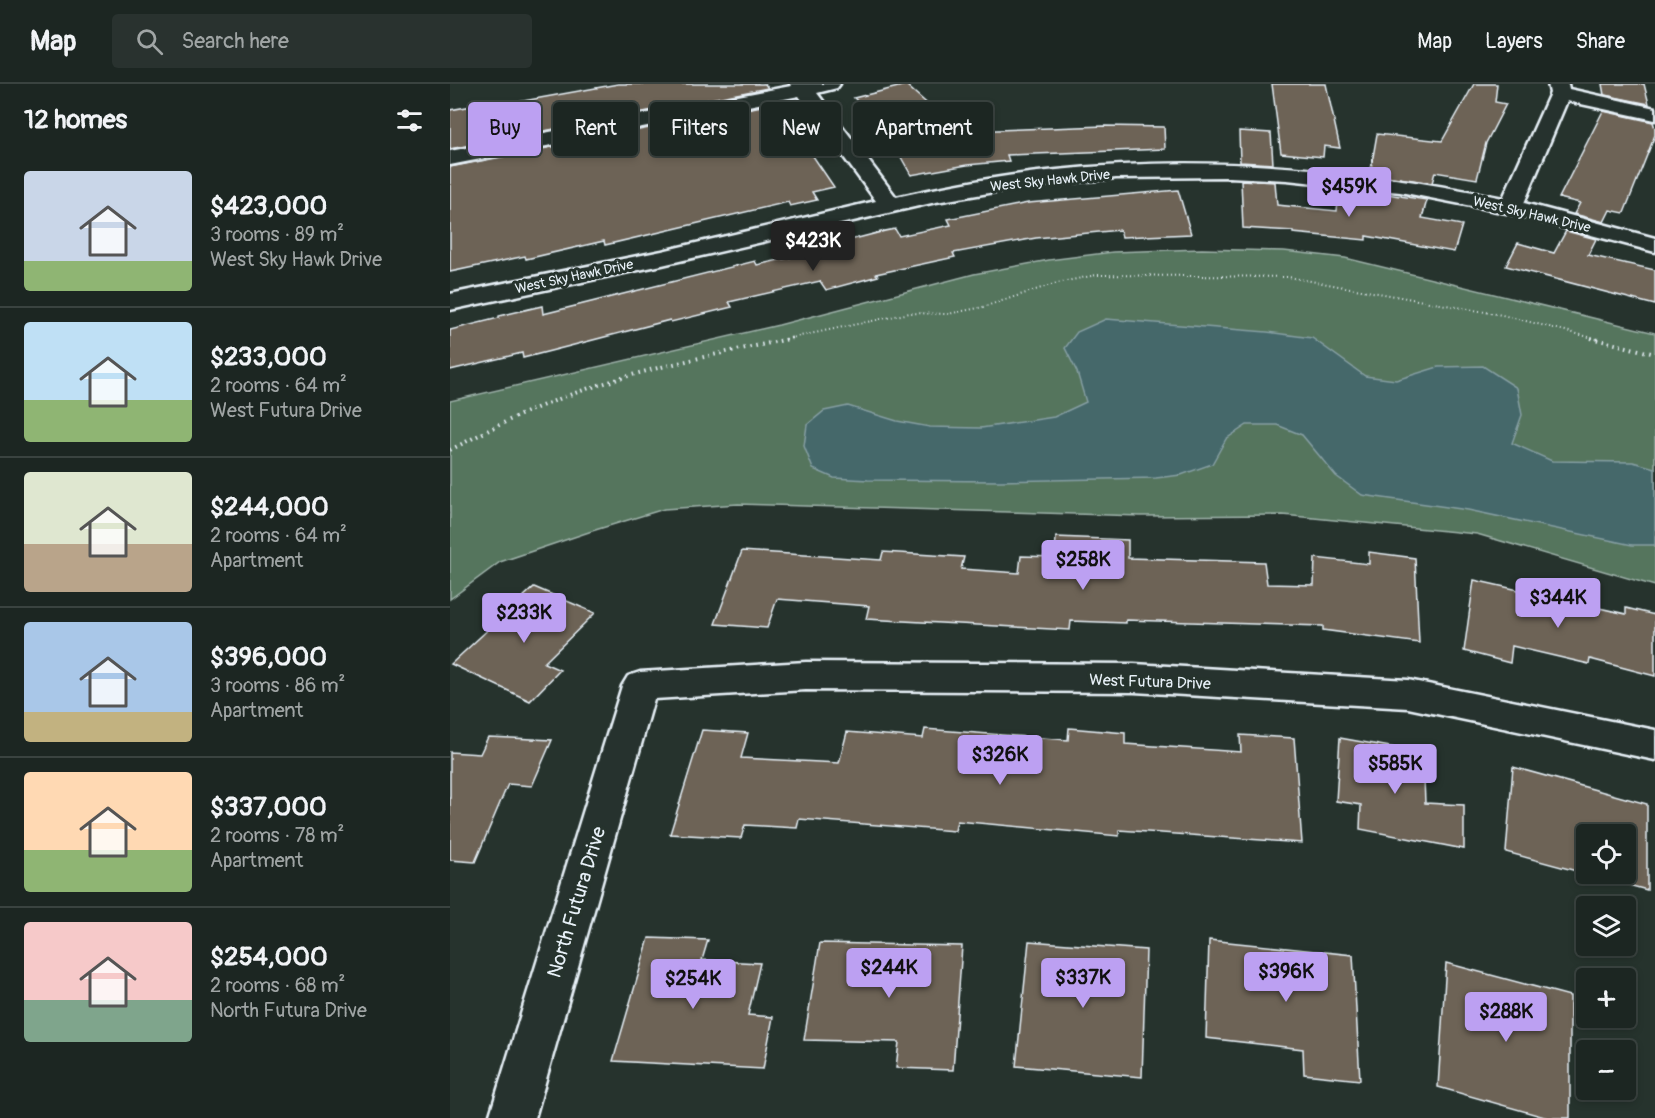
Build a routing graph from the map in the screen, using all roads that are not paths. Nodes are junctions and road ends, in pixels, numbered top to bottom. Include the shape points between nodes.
1 (830, 84) edge
2 (802, 87) edge
3 (1559, 89) edge
4 (1655, 114) edge
5 (450, 158) edge
6 (891, 205) junction
7 (1511, 207) junction
8 (1655, 244) edge
9 (450, 302) edge
10 (640, 686) joint
11 (1655, 745) edge
12 (512, 1118) edge

1 - 2 street
2 - 5 street
2 - 6 street
3 - 4 street
3 - 7 street
6 - 7 street, West Sky Hawk Drive via 1049,177 1250,171 1339,178
6 - 9 street, West Sky Hawk Drive
7 - 8 street, West Sky Hawk Drive
10 - 11 street, West Futura Drive via 806,676 1134,678 1408,694
10 - 12 street, North Futura Drive

